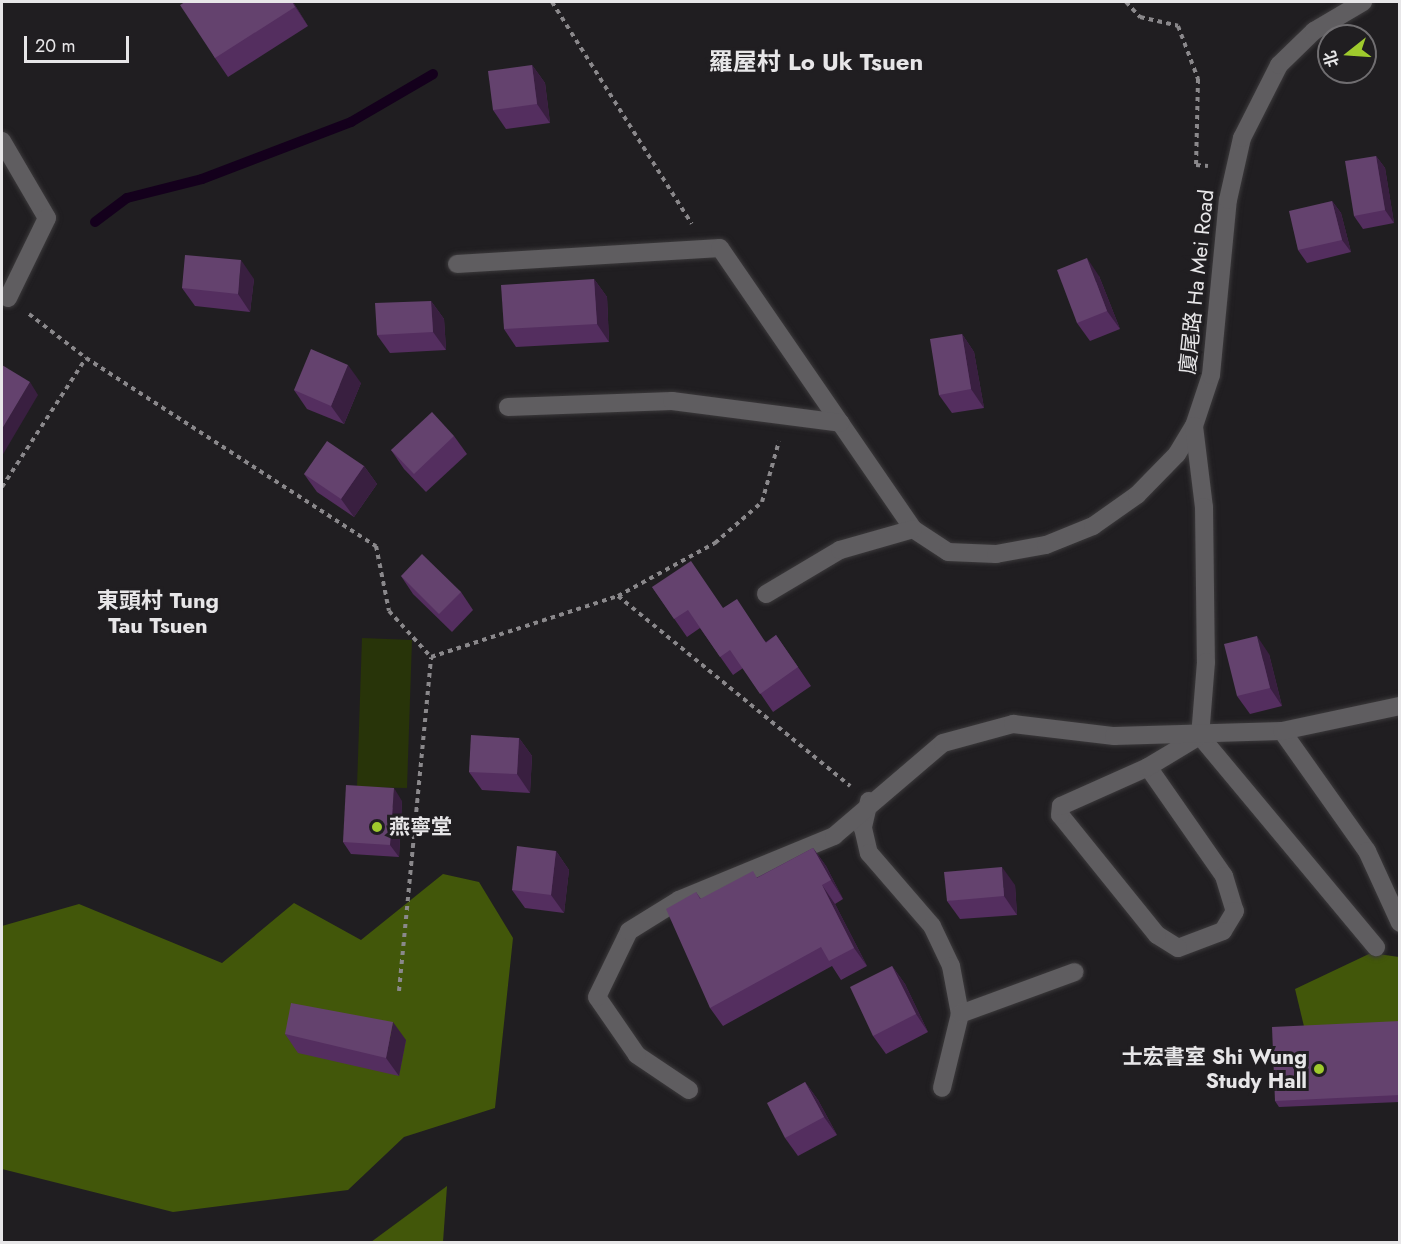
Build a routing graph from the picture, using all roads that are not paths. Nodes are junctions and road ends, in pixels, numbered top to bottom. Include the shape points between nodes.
1 (1363, 2) edge
2 (2, 141) edge
3 (457, 264) dead end
4 (8, 298) road end
5 (508, 407) dead end
6 (841, 423) junction
7 (1194, 426) junction
8 (913, 529) junction
9 (766, 594) dead end
10 (1400, 706) edge
11 (1282, 731) junction
12 (1200, 736) junction
13 (1148, 767) junction
14 (869, 801) junction
15 (1400, 923) edge
16 (1376, 947) dead end
17 (1075, 972) dead end
18 (960, 1014) junction
19 (942, 1088) dead end
20 (689, 1090) dead end

1 - 7 street, 廈尾路 Ha Mei Road via 1314,31 1280,65 1252,110 1232,169 1215,349
2 - 4 street via 47,218
3 - 6 street via 706,246 731,258
5 - 6 street via 672,401
6 - 8 street
7 - 8 street, 廈尾路 Ha Mei Road via 1177,454 1137,495 1070,537 1021,551 972,554 948,552
7 - 12 street via 1204,507 1206,662
8 - 9 street via 840,550
10 - 11 street
11 - 12 street
11 - 15 street via 1367,850
12 - 13 street
12 - 14 street via 1114,736 1040,724 992,728 943,743
12 - 16 street
13 - 13 street via 1061,806 1059,815 1157,936 1178,948 1223,931 1235,911 1224,876
14 - 18 street via 863,828 869,853 932,926 951,966
14 - 20 street via 834,836 679,900 629,932 597,997 638,1055
17 - 18 street
18 - 19 street

